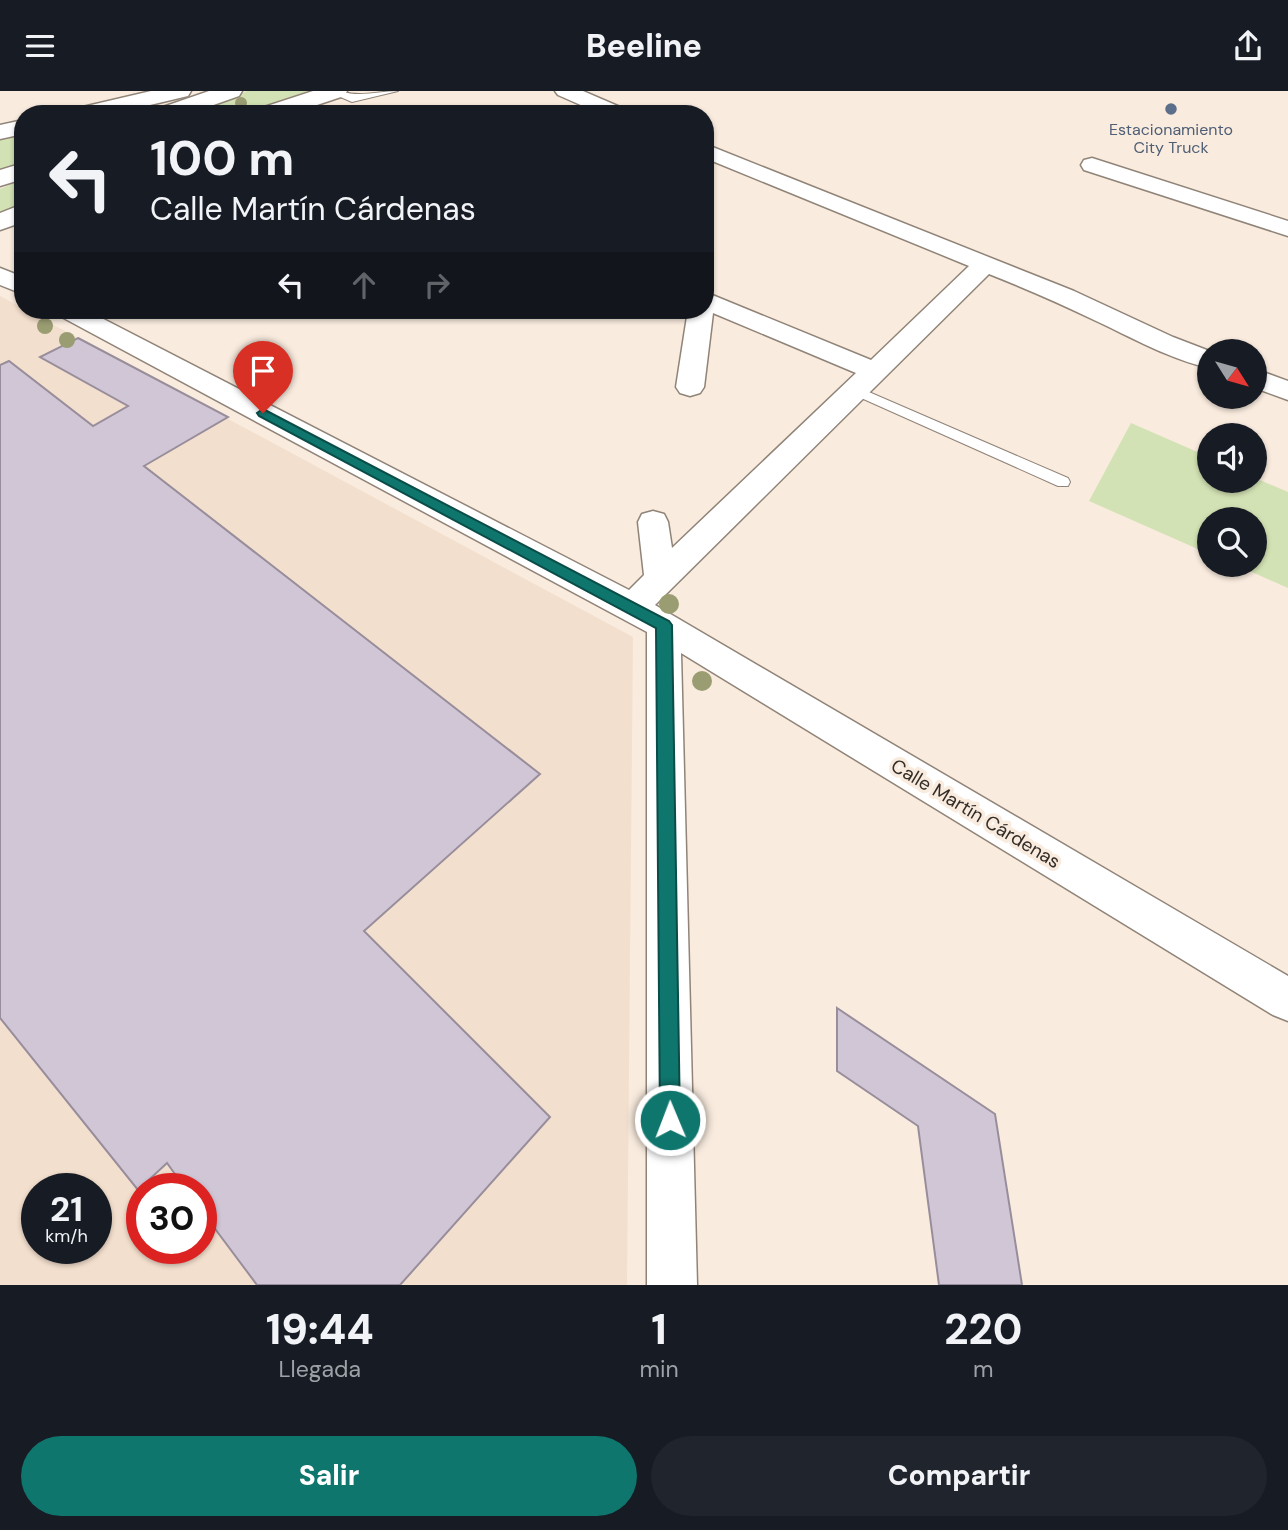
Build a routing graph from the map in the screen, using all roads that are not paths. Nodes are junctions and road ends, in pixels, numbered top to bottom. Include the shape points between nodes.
1 (180, 91) edge
2 (231, 91) edge
3 (335, 91) edge
4 (393, 91) edge
5 (565, 91) edge
6 (120, 105) edge
7 (191, 105) edge
8 (293, 105) edge
9 (598, 105) edge
10 (714, 154) edge
11 (1092, 165) dead end
12 (1288, 229) edge
13 (984, 265) junction
14 (714, 305) edge
15 (84, 319) edge
16 (700, 319) edge
17 (1197, 355) edge
18 (864, 381) junction
19 (1267, 383) edge
20 (690, 387) dead end
21 (1288, 391) edge
22 (1063, 482) dead end
23 (653, 522) dead end
24 (661, 579) junction
25 (648, 616) junction
26 (1288, 1000) edge
27 (672, 1285) edge

1 - 6 main road
2 - 7 main road
3 - 4 lane via 352,99
3 - 8 main road
5 - 9 street
10 - 13 street
11 - 12 street
13 - 17 street
13 - 18 street
14 - 18 street
15 - 25 street, Calle Martín Cárdenas
16 - 20 street
18 - 22 lane
18 - 24 street
19 - 21 street
23 - 24 street
24 - 25 street
25 - 26 street, Calle Martín Cárdenas
25 - 27 street

